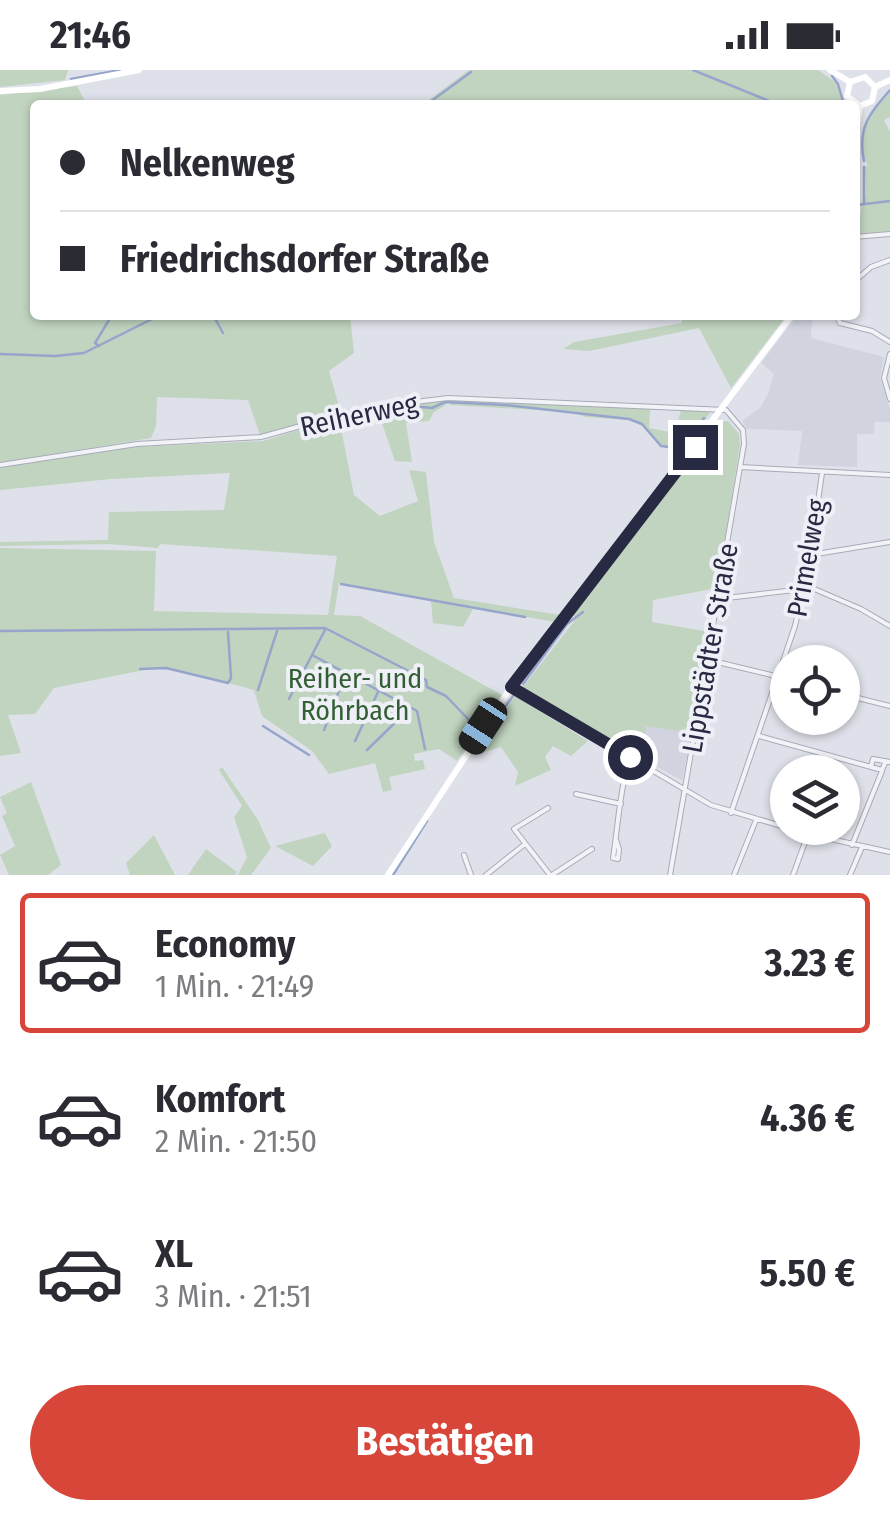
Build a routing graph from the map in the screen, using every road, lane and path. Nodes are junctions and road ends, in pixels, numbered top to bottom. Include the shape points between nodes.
1 (138, 70) edge
2 (830, 70) edge
3 (890, 80) edge
4 (850, 82) junction
5 (875, 87) junction
6 (0, 92) edge
7 (853, 100) edge
8 (860, 106) edge
9 (890, 234) edge
10 (860, 237) edge
11 (888, 261) edge
12 (890, 272) edge
13 (860, 277) edge
14 (788, 320) edge
15 (838, 320) edge
16 (890, 342) edge
17 (890, 354) edge
18 (890, 399) edge
19 (720, 410) junction
20 (0, 465) edge
21 (740, 467) junction
22 (822, 473) junction
23 (890, 475) edge
24 (890, 542) edge
25 (810, 555) junction
26 (804, 588) junction
27 (718, 599) junction
28 (890, 626) edge
29 (789, 645) edge
30 (709, 660) junction
31 (770, 675) edge
32 (511, 687) junction
33 (860, 698) edge
34 (770, 705) edge
35 (890, 706) edge
36 (759, 736) junction
37 (630, 757) junction
38 (888, 761) edge
39 (870, 766) junction
40 (882, 770) junction
41 (685, 790) junction
42 (576, 794) dead end
43 (621, 804) junction
44 (548, 808) dead end
45 (731, 814) junction
46 (756, 820) junction
47 (770, 824) edge
48 (860, 825) edge
49 (616, 840) dead end
50 (525, 844) junction
51 (804, 845) edge
52 (852, 845) edge
53 (862, 847) junction
54 (592, 849) dead end
55 (890, 851) edge
56 (464, 856) dead end
57 (490, 873) edge
58 (388, 875) edge
59 (471, 875) edge
60 (551, 875) edge
61 (670, 875) edge
62 (734, 875) edge
63 (794, 875) edge
64 (850, 875) edge

1 - 6 main road
2 - 4 main road
3 - 5 main road
4 - 5 main road via 865,77
4 - 7 main road
5 - 8 main road via 872,101
9 - 10 street
11 - 12 street
11 - 13 street
14 - 19 main road
15 - 16 street
17 - 18 street via 884,378
19 - 20 street, Reiherweg via 448,398 366,408 262,438 137,444
19 - 21 street, Lippstädter Straße via 744,435
19 - 32 main road
21 - 22 street
21 - 27 street, Lippstädter Straße
22 - 23 street
22 - 25 street, Primelweg
24 - 25 street
25 - 26 street, Primelweg
26 - 27 street
26 - 28 street
26 - 29 street, Primelweg
27 - 30 street, Lippstädter Straße
30 - 31 street
30 - 41 street, Lippstädter Straße
32 - 37 street
32 - 58 main road
33 - 35 street
34 - 36 street, Primelweg
36 - 39 street
36 - 45 street, Primelweg
37 - 41 street
37 - 43 street
38 - 39 street via 873,758
38 - 40 street
39 - 40 street
40 - 48 street
41 - 45 street
41 - 61 street, Lippstädter Straße
42 - 43 street
43 - 49 street
44 - 50 street via 514,829
45 - 46 street
46 - 47 street
46 - 62 street
50 - 57 street
50 - 60 street
51 - 63 street
52 - 53 street
53 - 55 street
53 - 64 street
54 - 60 street
56 - 59 street

